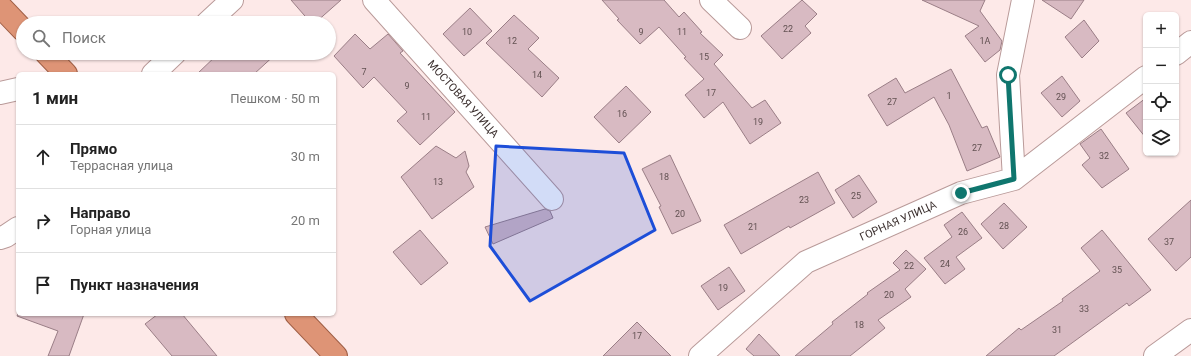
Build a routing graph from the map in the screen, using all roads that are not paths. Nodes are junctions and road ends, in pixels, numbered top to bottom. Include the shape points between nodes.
1 (232, 0) edge
2 (374, 0) edge
3 (711, 0) edge
4 (1023, 0) edge
5 (0, 6) edge
6 (215, 16) edge
7 (16, 23) edge
8 (740, 28) dead end
9 (1191, 42) edge
10 (1179, 52) edge
11 (53, 60) edge
12 (168, 60) edge
13 (64, 72) edge
14 (155, 72) edge
15 (1143, 79) edge
16 (16, 89) edge
17 (0, 93) edge
18 (1014, 179) junction
19 (552, 199) dead end
20 (16, 229) edge
21 (0, 238) edge
22 (298, 316) edge
23 (1191, 330) edge
24 (336, 356) edge
25 (700, 356) edge
26 (1155, 356) edge

1 - 6 street
2 - 19 street, МОСТОВАЯ УЛИЦА
3 - 8 street
4 - 18 street via 1008,75
5 - 7 highway
9 - 10 street
11 - 13 highway
12 - 14 street
15 - 18 street, ГОРНАЯ УЛИЦА
16 - 17 street
18 - 25 street, ГОРНАЯ УЛИЦА via 961,193 806,262
20 - 21 street
22 - 24 highway
23 - 26 street

